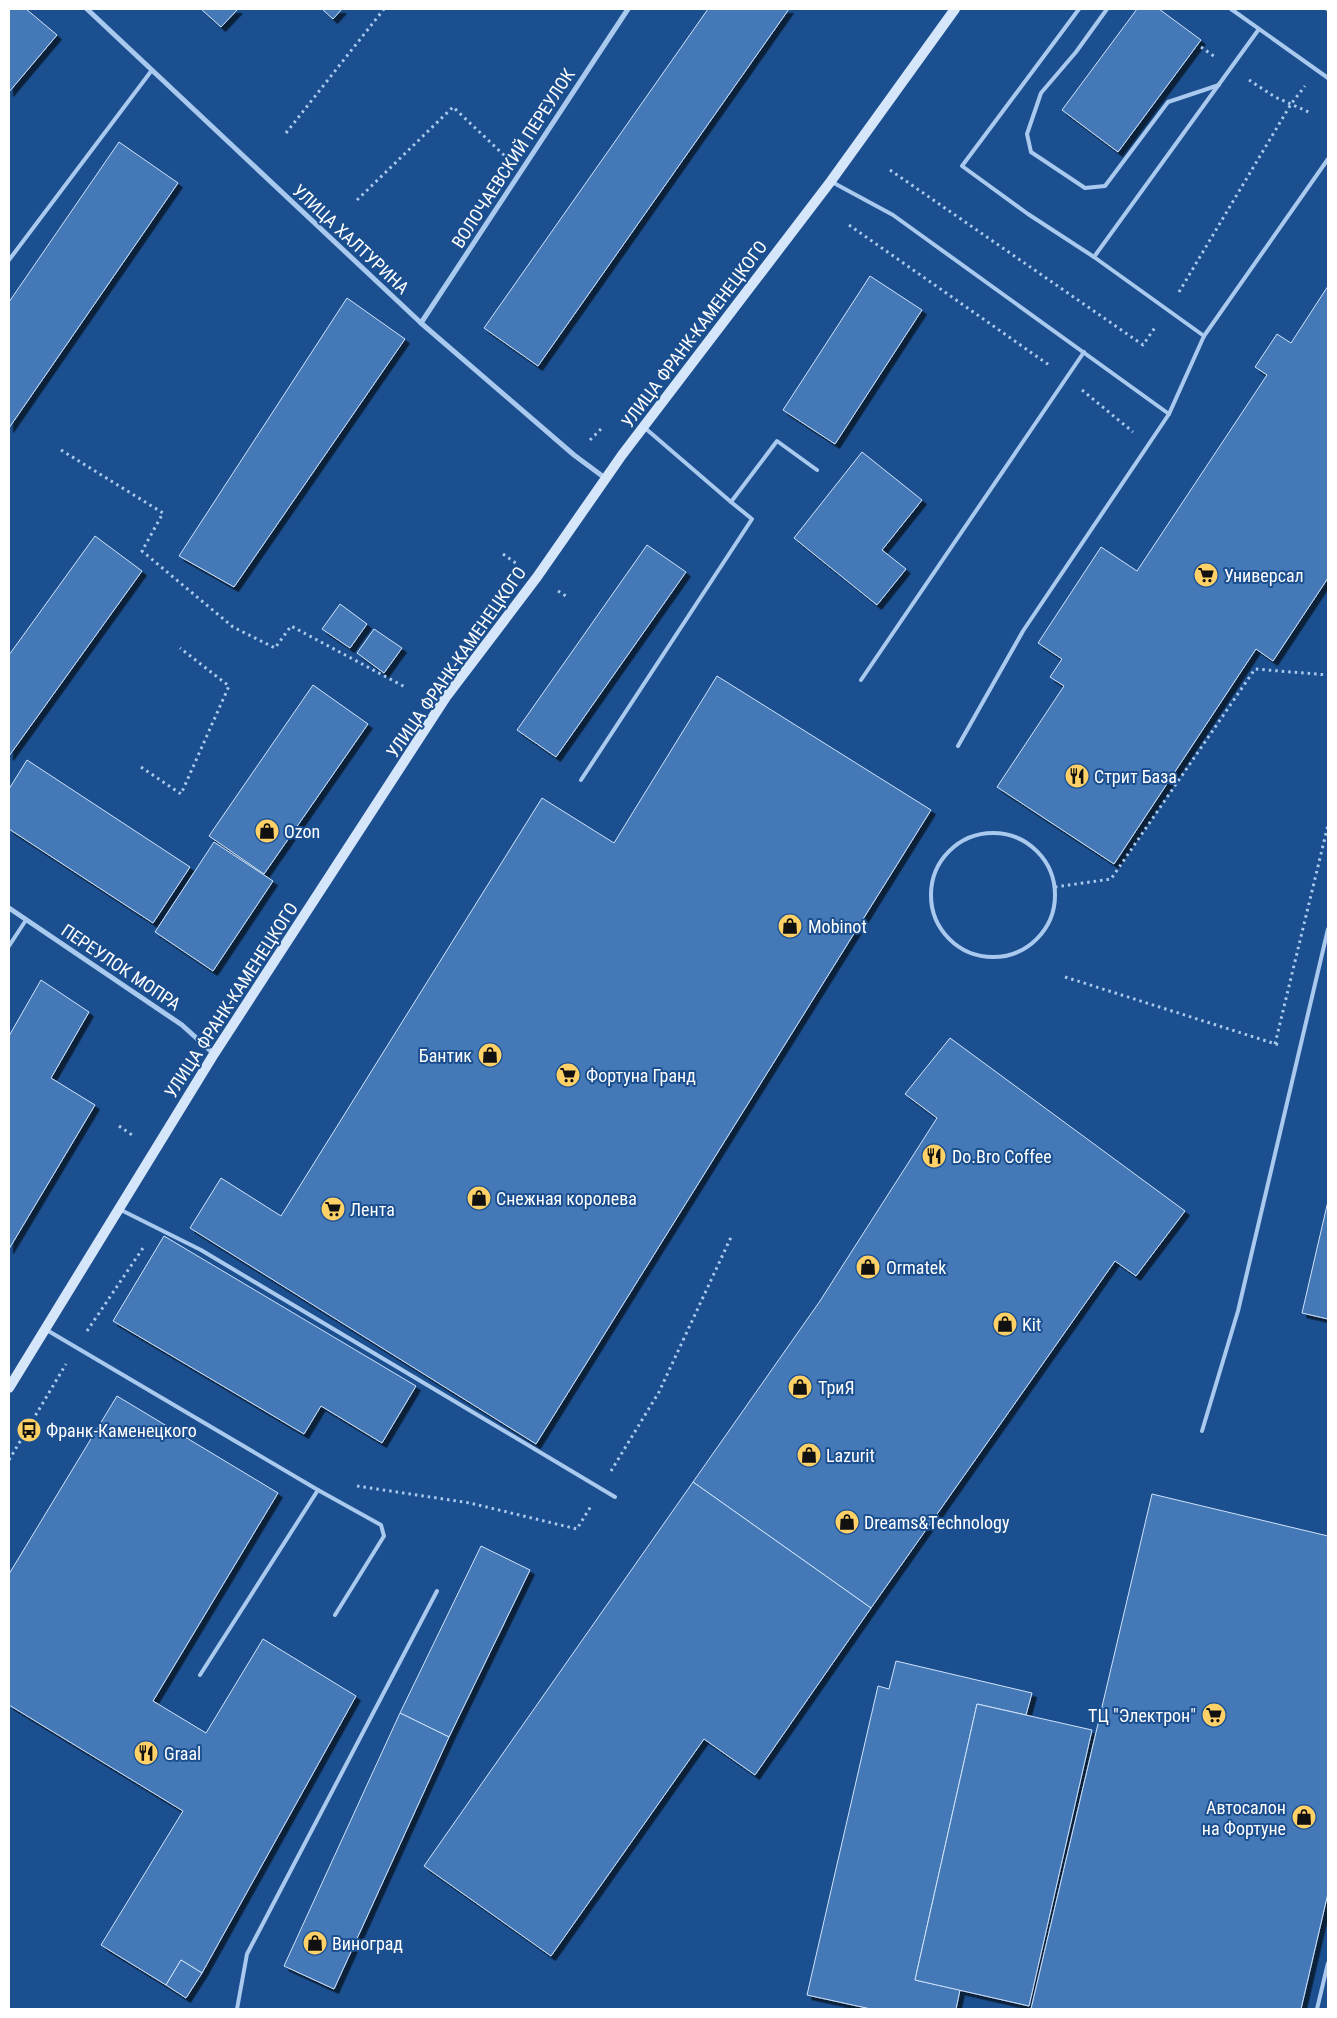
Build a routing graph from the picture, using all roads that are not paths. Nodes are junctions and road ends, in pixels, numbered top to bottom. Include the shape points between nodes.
1 (628, 9) edge
2 (955, 9) edge
3 (1079, 9) edge
4 (1107, 9) edge
5 (1231, 9) edge
6 (91, 10) edge
7 (1259, 29) junction
8 (152, 70) junction
9 (1328, 78) edge
10 (1219, 85) junction
11 (1328, 159) edge
12 (831, 181) junction
13 (1094, 257) junction
14 (9, 260) edge
15 (421, 323) junction
16 (1204, 336) junction
17 (1084, 352) junction
18 (1169, 414) junction
19 (643, 427) junction
20 (817, 470) dead end
21 (605, 478) junction
22 (731, 502) junction
23 (861, 680) dead end
24 (958, 746) dead end
25 (581, 780) dead end
26 (1055, 888) joint
27 (9, 908) edge
28 (26, 920) junction
29 (1328, 928) edge
30 (9, 946) edge
31 (214, 1054) junction
32 (119, 1208) junction
33 (45, 1329) junction
34 (9, 1388) edge
35 (1202, 1431) dead end
36 (318, 1490) junction
37 (615, 1498) dead end
38 (437, 1590) dead end
39 (335, 1615) dead end
40 (200, 1675) dead end
41 (1328, 1963) edge
42 (237, 2009) edge
43 (1316, 2009) edge

1 - 15 street, ВОЛОЧАЕВСКИЙ ПЕРЕУЛОК
2 - 12 main road, УЛИЦА ФРАНК-КАМЕНЕЦКОГО
3 - 13 lane via 962,166
4 - 10 lane via 1041,93 1027,134 1031,152 1054,168 1085,188 1105,186 1168,102
5 - 7 lane
6 - 8 street, УЛИЦА ХАЛТУРИНА
7 - 9 lane
7 - 10 lane
8 - 14 lane
8 - 15 street, УЛИЦА ХАЛТУРИНА
10 - 13 lane
11 - 16 lane
12 - 17 lane via 893,215
12 - 19 main road, УЛИЦА ФРАНК-КАМЕНЕЦКОГО
13 - 16 lane
15 - 21 street, УЛИЦА ХАЛТУРИНА
16 - 18 lane
17 - 18 lane
17 - 23 lane
18 - 24 lane via 1023,631
19 - 21 main road, УЛИЦА ФРАНК-КАМЕНЕЦКОГО
19 - 22 lane
20 - 22 lane via 777,441
21 - 31 main road, УЛИЦА ФРАНК-КАМЕНЕЦКОГО via 537,576 446,697
22 - 25 lane via 752,519
26 - 26 lane via 1049,867 1037,851 1021,840 1002,834 982,834 947,853 936,869 932,909 940,927 954,943 972,954 993,958 1014,954 1032,944 1046,928 1054,909
27 - 28 street, ПЕРЕУЛОК МОПРА
28 - 30 lane
28 - 31 street, ПЕРЕУЛОК МОПРА via 182,1025
29 - 35 lane via 1238,1311
31 - 32 main road, УЛИЦА ФРАНК-КАМЕНЕЦКОГО
32 - 33 main road, УЛИЦА ФРАНК-КАМЕНЕЦКОГО
32 - 37 lane via 201,1250
33 - 34 main road, УЛИЦА ФРАНК-КАМЕНЕЦКОГО
33 - 36 lane
36 - 39 lane via 381,1526 384,1536
36 - 40 lane
38 - 42 lane via 247,1954
41 - 43 lane

